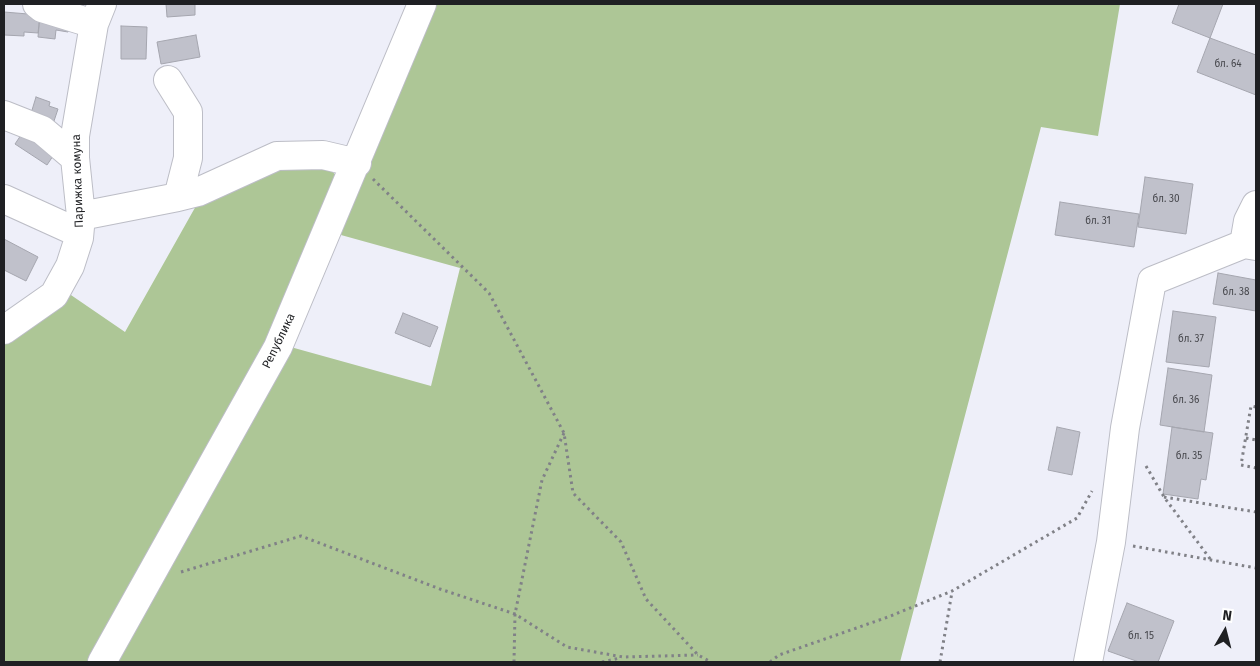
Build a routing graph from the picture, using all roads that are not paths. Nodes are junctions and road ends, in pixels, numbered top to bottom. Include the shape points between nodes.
1 (37, 4) edge
2 (422, 4) edge
3 (98, 14) edge
4 (168, 80) dead end
5 (4, 115) edge
6 (75, 158) junction
7 (356, 163) junction
8 (178, 197) junction
9 (4, 199) edge
10 (1256, 205) edge
11 (81, 216) junction
12 (1250, 245) edge
13 (4, 330) edge
14 (102, 662) edge
15 (1088, 662) edge

1 - 3 street via 42,8
2 - 7 street, Република
3 - 6 street, Парижка комуна via 75,136
4 - 8 street via 188,112 188,158
5 - 6 street via 42,130
6 - 11 street, Парижка комуна
7 - 8 street via 323,155 277,156 198,192
7 - 14 street, Република via 278,347
8 - 11 street
9 - 11 street via 68,228 76,227
10 - 12 street via 1248,221
11 - 13 street, Парижка комуна via 79,238 70,266 54,295
12 - 15 street via 1152,281 1124,428 1111,542

